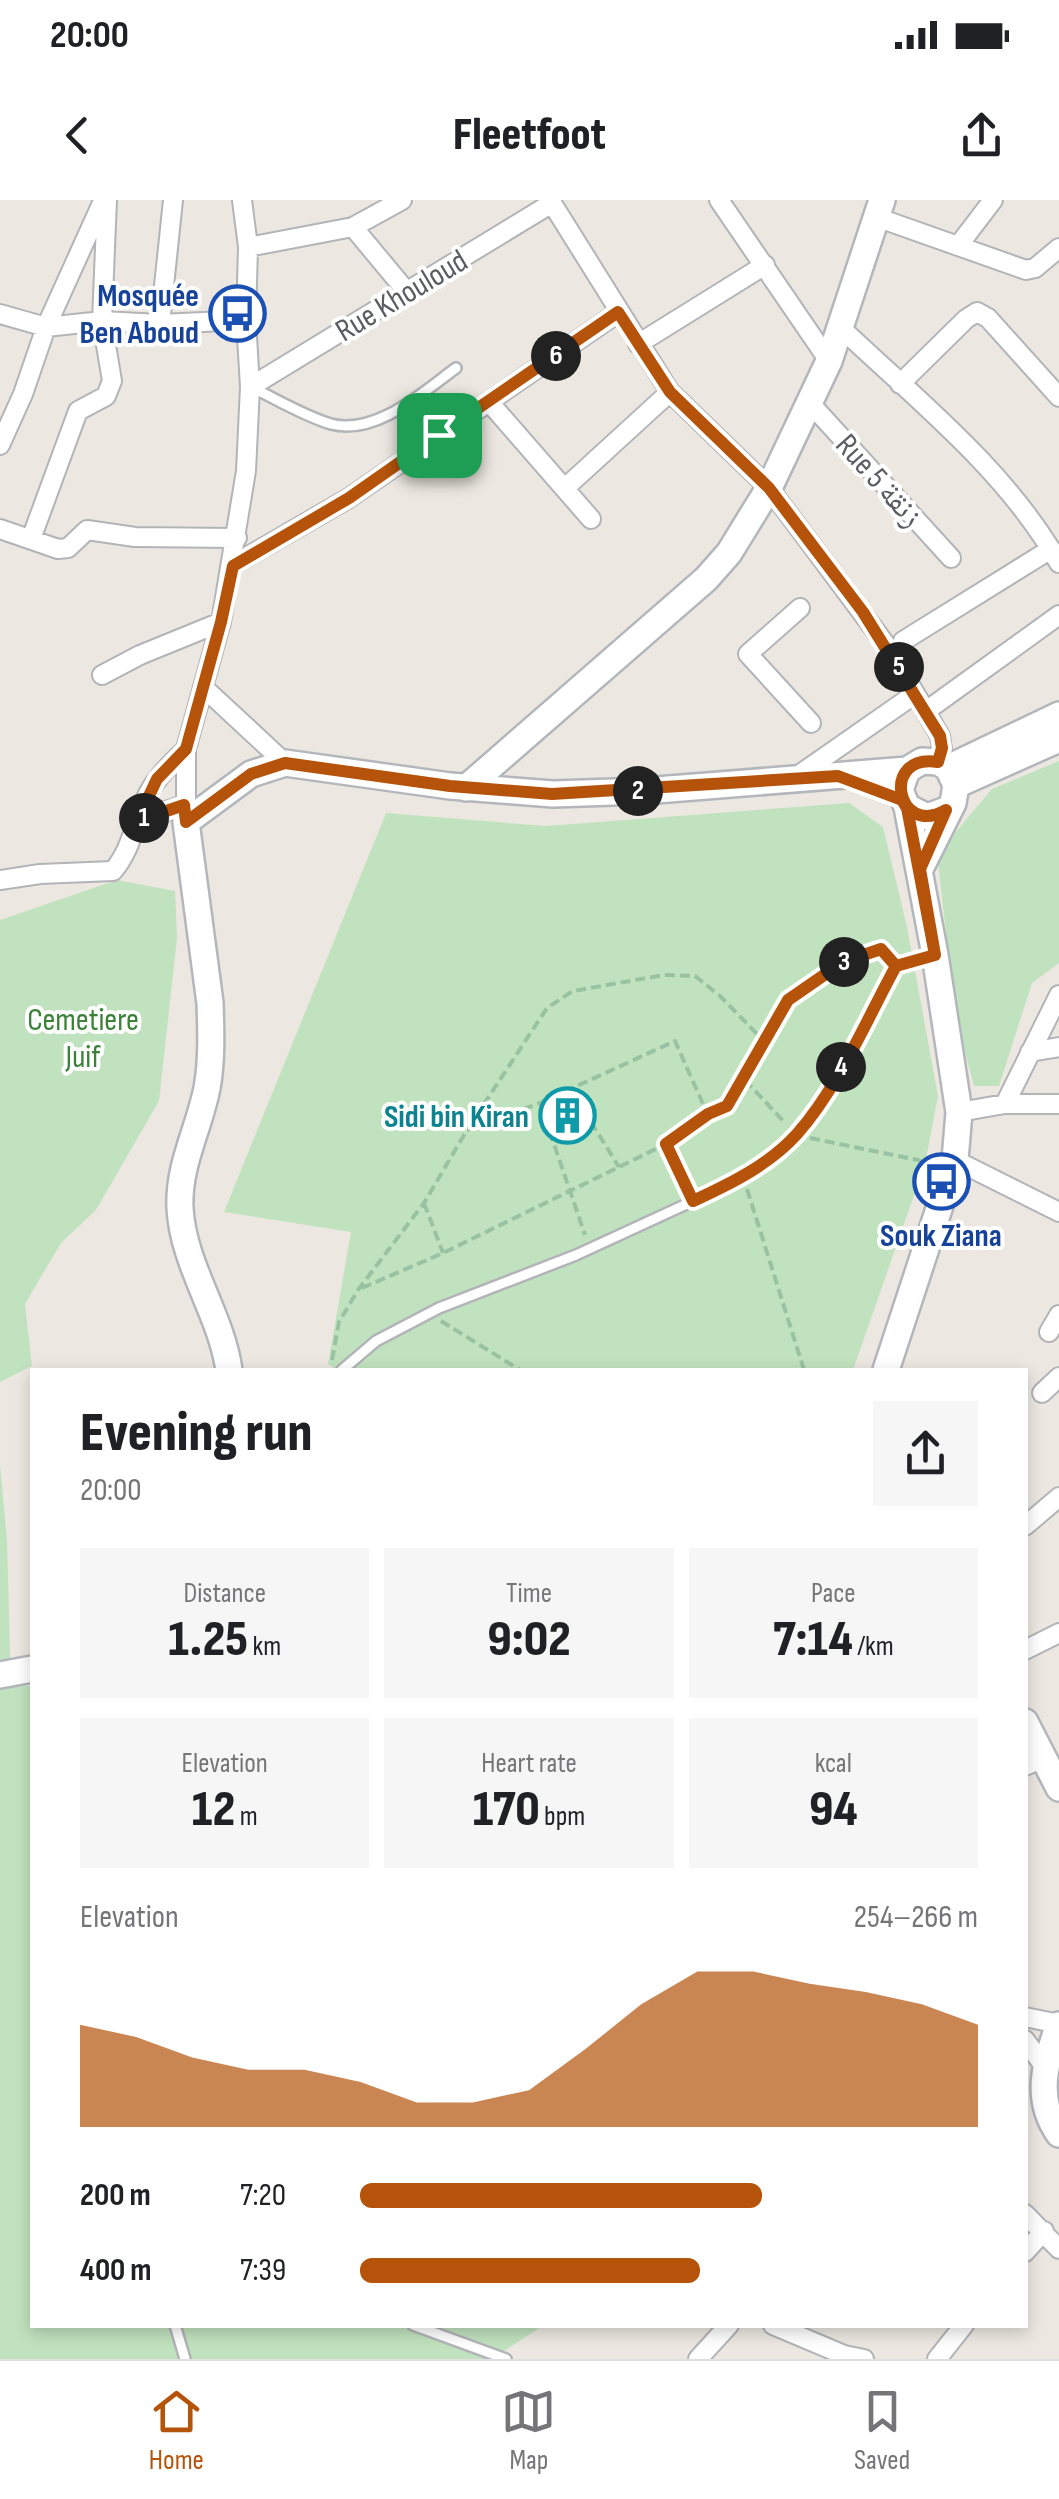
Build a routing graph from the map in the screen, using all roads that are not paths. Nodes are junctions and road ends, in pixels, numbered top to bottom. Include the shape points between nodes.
1 (105, 200) edge
2 (173, 200) edge
3 (242, 200) edge
4 (402, 200) edge
5 (719, 200) edge
6 (994, 200) edge
7 (551, 202) edge
8 (877, 206) edge
9 (354, 227) junction
10 (248, 246) junction
11 (958, 246) junction
12 (1052, 254) edge
13 (765, 265) junction
14 (407, 292) junction
15 (618, 312) junction
16 (0, 314) edge
17 (246, 320) junction
18 (102, 321) junction
19 (160, 324) junction
20 (840, 326) junction
21 (46, 327) junction
22 (638, 344) junction
23 (829, 361) junction
24 (456, 368) dead end
25 (900, 384) junction
26 (250, 387) junction
27 (670, 392) junction
28 (1059, 397) edge
29 (489, 402) junction
30 (809, 402) junction
31 (0, 445) edge
32 (565, 488) junction
33 (769, 488) junction
34 (592, 520) dead end
35 (0, 529) edge
36 (237, 538) junction
37 (31, 540) junction
38 (1055, 556) edge
39 (951, 558) dead end
40 (233, 566) junction
41 (800, 608) dead end
42 (1059, 615) edge
43 (221, 622) junction
44 (903, 641) dead end
45 (102, 676) dead end
46 (203, 687) junction
47 (915, 694) junction
48 (926, 711) junction
49 (1059, 715) edge
50 (811, 722) dead end
51 (1059, 739) edge
52 (186, 749) junction
53 (285, 763) junction
54 (907, 770) junction
55 (948, 772) junction
56 (838, 776) junction
57 (790, 780) junction
58 (466, 788) junction
59 (905, 804) junction
60 (946, 810) junction
61 (185, 814) junction
62 (137, 821) junction
63 (920, 869) junction
64 (0, 880) edge
65 (935, 955) junction
66 (1059, 995) edge
67 (1059, 1047) edge
68 (1030, 1052) junction
69 (1005, 1104) junction
70 (1059, 1104) edge
71 (959, 1112) junction
72 (952, 1168) junction
73 (1059, 1212) edge
74 (1059, 1315) edge
75 (1049, 1332) dead end
76 (229, 1368) edge
77 (344, 1368) edge
78 (887, 1368) edge
79 (1059, 1378) edge
80 (1042, 1394) dead end
81 (1059, 1497) edge
82 (1028, 1523) edge
83 (1059, 1634) edge
84 (1028, 1649) edge
85 (30, 1669) edge
86 (0, 1675) edge
87 (1028, 1734) edge
88 (1035, 1761) edge
89 (1059, 1788) edge
90 (1028, 2018) edge
91 (1059, 2024) edge
92 (1028, 2044) edge
93 (1044, 2066) junction
94 (1059, 2134) edge
95 (1028, 2217) edge
96 (1044, 2232) junction
97 (1059, 2248) edge
98 (1028, 2249) edge
99 (176, 2328) edge
100 (422, 2328) edge
101 (726, 2328) edge
102 (780, 2328) edge
103 (959, 2328) edge
104 (184, 2359) edge
105 (506, 2359) edge
106 (698, 2359) edge
107 (864, 2359) edge
108 (936, 2359) edge

1 - 18 street
1 - 21 street
2 - 19 street
3 - 10 street
4 - 9 street
5 - 13 street
6 - 11 street
7 - 14 street, Rue Khouloud
7 - 15 street
8 - 11 street
8 - 20 street
9 - 10 street
9 - 14 street
10 - 17 street
11 - 12 street via 1026,270
13 - 22 street
13 - 23 street
14 - 26 street, Rue Khouloud
15 - 22 street
15 - 29 street
16 - 21 street
17 - 19 street
17 - 26 street
18 - 19 street
18 - 21 street
18 - 37 street via 110,388 78,412
20 - 23 street
20 - 25 street
21 - 31 street
22 - 27 street
23 - 30 street
24 - 26 lane via 377,419 344,426
25 - 28 street via 977,312
25 - 38 street via 989,469
26 - 36 street
27 - 32 street
27 - 33 street
29 - 32 street
29 - 40 street via 349,498
30 - 33 street
30 - 39 street, Rue 5 زنقة
32 - 34 street
33 - 47 street
33 - 58 street via 716,569
35 - 37 street
36 - 37 street via 87,530 58,550
36 - 40 street
38 - 44 street
40 - 43 street
41 - 50 street via 748,654
42 - 48 street
43 - 45 street
43 - 46 street
46 - 52 street
46 - 53 street
47 - 48 street
47 - 57 street
48 - 55 street via 942,738
49 - 55 street
51 - 55 street
52 - 61 street
52 - 62 street via 157,779
53 - 58 street
53 - 61 street via 251,774
54 - 55 street via 922,761
54 - 56 street
54 - 59 street
55 - 60 street via 956,795
56 - 57 street
56 - 59 street
57 - 58 street via 552,794
59 - 60 street via 927,817
59 - 63 street
60 - 63 street
61 - 62 street
61 - 76 street via 211,1033 208,1086 181,1176 180,1214
62 - 64 street via 130,846 109,872
63 - 65 street
65 - 71 street
65 - 77 lane via 896,966 796,1135 744,1177 429,1314 376,1341
66 - 68 street
67 - 68 street
68 - 69 street
69 - 70 street
69 - 71 street
71 - 72 street
72 - 73 street
72 - 78 street
74 - 75 street
79 - 80 street
81 - 82 street
83 - 84 street
85 - 86 street
87 - 88 street
88 - 89 street
90 - 91 street
91 - 93 street
92 - 93 street
93 - 94 street via 1045,2102
95 - 96 street
96 - 97 street
96 - 98 street
99 - 104 lane
100 - 105 lane
101 - 106 street
102 - 107 street
103 - 108 street

